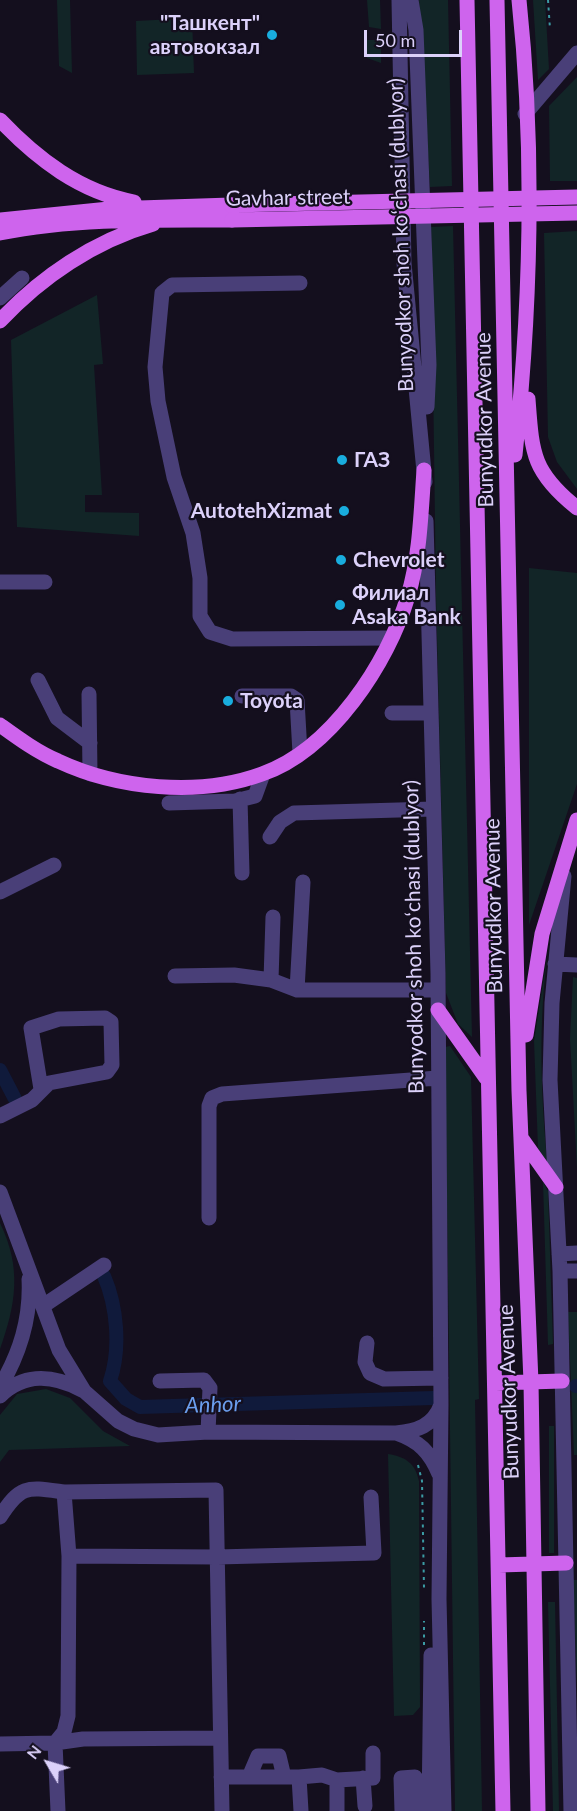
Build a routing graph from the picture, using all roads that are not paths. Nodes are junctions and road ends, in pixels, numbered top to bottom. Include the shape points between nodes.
1 (399, 0) edge
2 (411, 0) edge
3 (467, 0) edge
4 (497, 0) edge
5 (503, 0) edge
6 (519, 0) edge
7 (499, 30) junction
8 (577, 53) edge
9 (525, 114) junction
10 (0, 120) edge
11 (577, 197) edge
12 (231, 213) junction
13 (577, 213) edge
14 (168, 214) junction
15 (0, 220) edge
16 (0, 233) edge
17 (22, 278) dead end
18 (300, 283) dead end
19 (0, 298) edge
20 (0, 321) edge
21 (525, 364) junction
22 (424, 470) junction
23 (577, 508) edge
24 (508, 517) junction
25 (0, 582) edge
26 (45, 582) dead end
27 (391, 638) junction
28 (38, 680) dead end
29 (89, 694) dead end
30 (242, 696) dead end
31 (392, 713) dead end
32 (430, 713) junction
33 (0, 725) edge
34 (90, 743) junction
35 (300, 753) junction
36 (90, 774) junction
37 (263, 774) junction
38 (240, 799) junction
39 (169, 803) dead end
40 (433, 809) junction
41 (577, 820) edge
42 (270, 837) dead end
43 (566, 854) junction
44 (54, 865) dead end
45 (242, 873) dead end
46 (303, 882) dead end
47 (0, 892) edge
48 (273, 917) dead end
49 (555, 964) junction
50 (577, 965) edge
51 (175, 976) dead end
52 (271, 980) junction
53 (297, 990) junction
54 (438, 990) junction
55 (438, 1010) junction
56 (438, 1078) junction
57 (486, 1078) junction
58 (41, 1089) junction
59 (519, 1091) junction
60 (0, 1116) edge
61 (522, 1139) junction
62 (556, 1187) junction
63 (0, 1192) edge
64 (209, 1218) dead end
65 (577, 1253) edge
66 (559, 1254) junction
67 (27, 1261) junction
68 (104, 1265) dead end
69 (560, 1271) junction
70 (577, 1271) edge
71 (43, 1306) junction
72 (367, 1343) dead end
73 (441, 1378) junction
74 (160, 1381) dead end
75 (562, 1381) junction
76 (531, 1382) junction
77 (496, 1383) junction
78 (0, 1387) edge
79 (84, 1391) junction
80 (0, 1396) edge
81 (441, 1404) junction
82 (208, 1432) junction
83 (396, 1433) junction
84 (570, 1463) edge
85 (440, 1476) junction
86 (64, 1492) junction
87 (371, 1497) dead end
88 (0, 1517) edge
89 (69, 1556) junction
90 (217, 1557) junction
91 (534, 1563) junction
92 (572, 1563) edge
93 (500, 1565) junction
94 (439, 1599) junction
95 (68, 1716) junction
96 (573, 1717) edge
97 (220, 1738) junction
98 (83, 1740) junction
99 (55, 1743) junction
100 (0, 1744) edge
101 (373, 1753) dead end
102 (221, 1777) junction
103 (249, 1777) junction
104 (291, 1777) junction
105 (363, 1778) junction
106 (57, 1779) junction
107 (337, 1780) junction
108 (365, 1806) dead end
109 (58, 1811) edge
110 (222, 1811) edge
111 (301, 1811) edge
112 (337, 1811) edge
113 (402, 1811) edge
114 (416, 1811) edge
115 (429, 1811) edge
116 (444, 1811) edge
117 (503, 1811) edge
118 (538, 1811) edge
119 (572, 1811) edge

1 - 22 street, Bunyodkor shoh koʻchasi (dublyor) via 404,263
2 - 22 street, Bunyodkor shoh koʻchasi (dublyor) via 416,30 429,365
3 - 57 main road, Bunyudkor Avenue
4 - 7 main road, Bunyudkor Avenue
5 - 7 main road
6 - 9 main road
7 - 24 main road, Bunyudkor Avenue
8 - 9 street
9 - 21 main road via 530,231
10 - 14 main road via 44,159 92,190
11 - 12 main road, Gavhar street, bridge
12 - 13 main road, Gavhar street, bridge
12 - 14 main road, Gavhar street
14 - 15 main road, Gavhar street via 109,209
14 - 16 main road, Gavhar street
14 - 20 main road via 51,273
17 - 19 street
18 - 27 street via 172,285 162,292 155,367 158,401 174,477 193,533 201,578 200,616 210,632 232,639
21 - 23 main road via 532,451 541,471
21 - 24 main road
22 - 27 main road via 418,550 408,596
22 - 32 street, Bunyodkor shoh koʻchasi (dublyor)
24 - 59 main road, Bunyudkor Avenue
25 - 26 street
27 - 35 main road via 369,680 348,707
28 - 34 street via 57,718
29 - 34 street
30 - 35 street via 291,696 297,700
31 - 32 street
32 - 40 street, Bunyodkor shoh koʻchasi (dublyor)
33 - 36 main road via 57,761
34 - 36 street
35 - 37 main road
36 - 37 main road via 126,783 186,786 228,783
37 - 38 street via 255,795
38 - 39 street
38 - 45 street
40 - 42 street via 294,813 280,822
40 - 54 street, Bunyodkor shoh koʻchasi (dublyor)
41 - 43 main road
43 - 49 street
43 - 59 main road via 542,934
44 - 47 street
46 - 53 street
48 - 52 street
49 - 50 street
49 - 62 street via 550,1058
51 - 52 street via 234,975
52 - 53 street
53 - 54 street
54 - 55 street, Bunyodkor shoh koʻchasi (dublyor)
55 - 56 street, Bunyodkor shoh koʻchasi (dublyor)
55 - 57 main road
56 - 64 street via 222,1094 212,1098
56 - 73 street, Bunyodkor shoh koʻchasi (dublyor)
57 - 77 main road, Bunyudkor Avenue via 492,1160
58 - 58 street via 57,1081 107,1072 112,1065 111,1022 105,1018 60,1019 31,1028
58 - 60 street via 32,1100
59 - 61 main road, Bunyudkor Avenue
61 - 62 main road
61 - 76 main road, Bunyudkor Avenue
62 - 66 street
63 - 67 street
65 - 66 street
66 - 69 street
67 - 71 street
67 - 78 street via 29,1303 24,1333
68 - 71 street
69 - 70 street
69 - 75 street
71 - 79 street via 59,1350
72 - 73 street via 365,1362 370,1373 384,1379
73 - 81 street, Bunyodkor shoh koʻchasi (dublyor)
74 - 82 street via 204,1380 210,1388
75 - 76 main road
75 - 84 street
76 - 77 main road
76 - 91 main road, Bunyudkor Avenue
77 - 93 main road, Bunyudkor Avenue
79 - 80 street via 59,1380 35,1377 17,1383
79 - 82 street via 111,1416 134,1429 158,1435
81 - 83 street via 425,1426
81 - 85 street
82 - 83 street
83 - 85 street via 424,1447
84 - 92 street
85 - 94 street
86 - 88 street via 31,1488 19,1492
86 - 89 street
86 - 90 street via 216,1490
87 - 90 street via 374,1553
89 - 90 street
89 - 95 street
90 - 97 street
91 - 92 main road
91 - 93 main road
91 - 118 main road, Bunyudkor Avenue
92 - 96 street
93 - 117 main road, Bunyudkor Avenue
94 - 115 street via 432,1623
94 - 116 street
95 - 98 street via 72,1732
95 - 99 street via 64,1732
96 - 119 street
97 - 98 street
97 - 102 street
98 - 99 street
98 - 106 street via 72,1746
99 - 100 street
99 - 106 street
101 - 105 street via 373,1778
102 - 103 street
102 - 110 street
103 - 104 street
103 - 104 street via 258,1756 279,1756
104 - 107 street via 322,1775
104 - 111 street
105 - 107 street
105 - 108 street
106 - 109 street
107 - 112 street
113 - 114 street via 400,1778 415,1777

